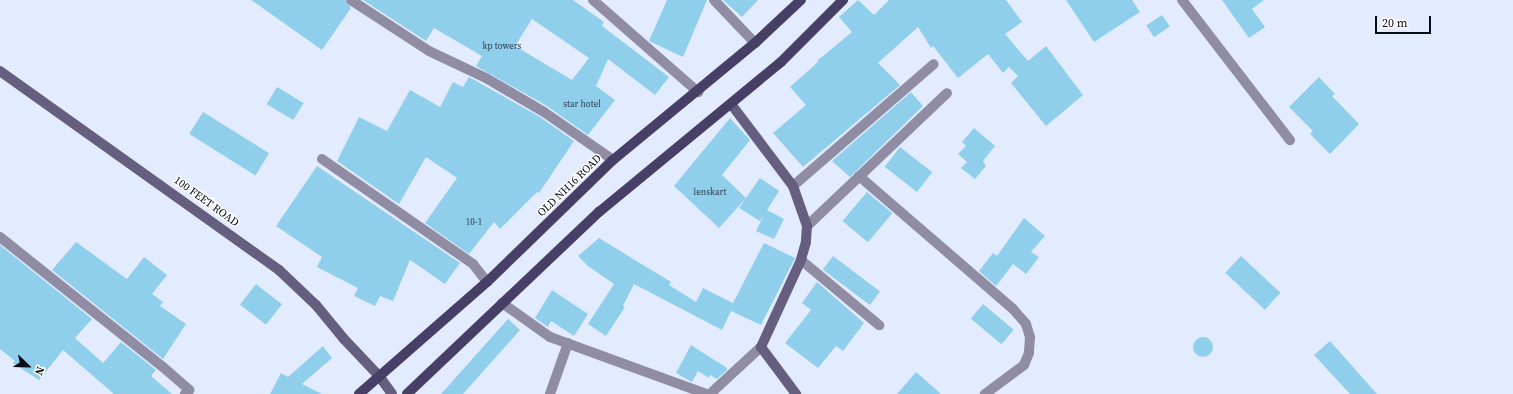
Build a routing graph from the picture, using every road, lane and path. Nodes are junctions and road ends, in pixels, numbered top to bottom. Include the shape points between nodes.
1 (351, 0) edge
2 (593, 0) edge
3 (714, 0) edge
4 (801, 0) edge
5 (843, 0) edge
6 (1182, 0) edge
7 (756, 43) junction
8 (934, 64) dead end
9 (0, 71) edge
10 (698, 92) junction
11 (947, 93) dead end
12 (731, 104) junction
13 (1290, 140) dead end
14 (322, 159) dead end
15 (613, 160) junction
16 (859, 176) junction
17 (793, 186) junction
18 (807, 226) junction
19 (0, 237) edge
20 (801, 260) junction
21 (487, 282) junction
22 (502, 303) junction
23 (879, 325) dead end
24 (568, 343) junction
25 (761, 347) junction
26 (379, 376) junction
27 (185, 394) edge
28 (359, 394) edge
29 (392, 394) edge
30 (407, 394) edge
31 (550, 394) edge
32 (708, 394) edge
33 (796, 394) edge
34 (985, 394) edge

1 - 15 street via 429,52 486,78 537,108
2 - 10 street
3 - 7 street
4 - 7 main road, OLD NH16 ROAD
5 - 12 main road via 781,62
6 - 13 street
7 - 10 main road, OLD NH16 ROAD
8 - 17 street
9 - 26 street, 100 FEET ROAD via 279,270 316,305 344,340
10 - 15 main road, OLD NH16 ROAD
11 - 16 street
12 - 17 street
12 - 22 main road via 599,212
14 - 21 street via 473,264
15 - 21 main road, OLD NH16 ROAD
16 - 18 street
16 - 34 street via 1013,309 1026,324 1030,337 1029,352 1024,366
17 - 18 street
18 - 20 street
19 - 27 street via 163,367 189,390
20 - 23 street
20 - 25 street
21 - 26 main road, OLD NH16 ROAD
22 - 24 street via 531,326
22 - 30 main road
24 - 31 street
24 - 32 street
25 - 32 street
25 - 33 street
26 - 28 main road, OLD NH16 ROAD
26 - 29 street, 100 FEET ROAD

